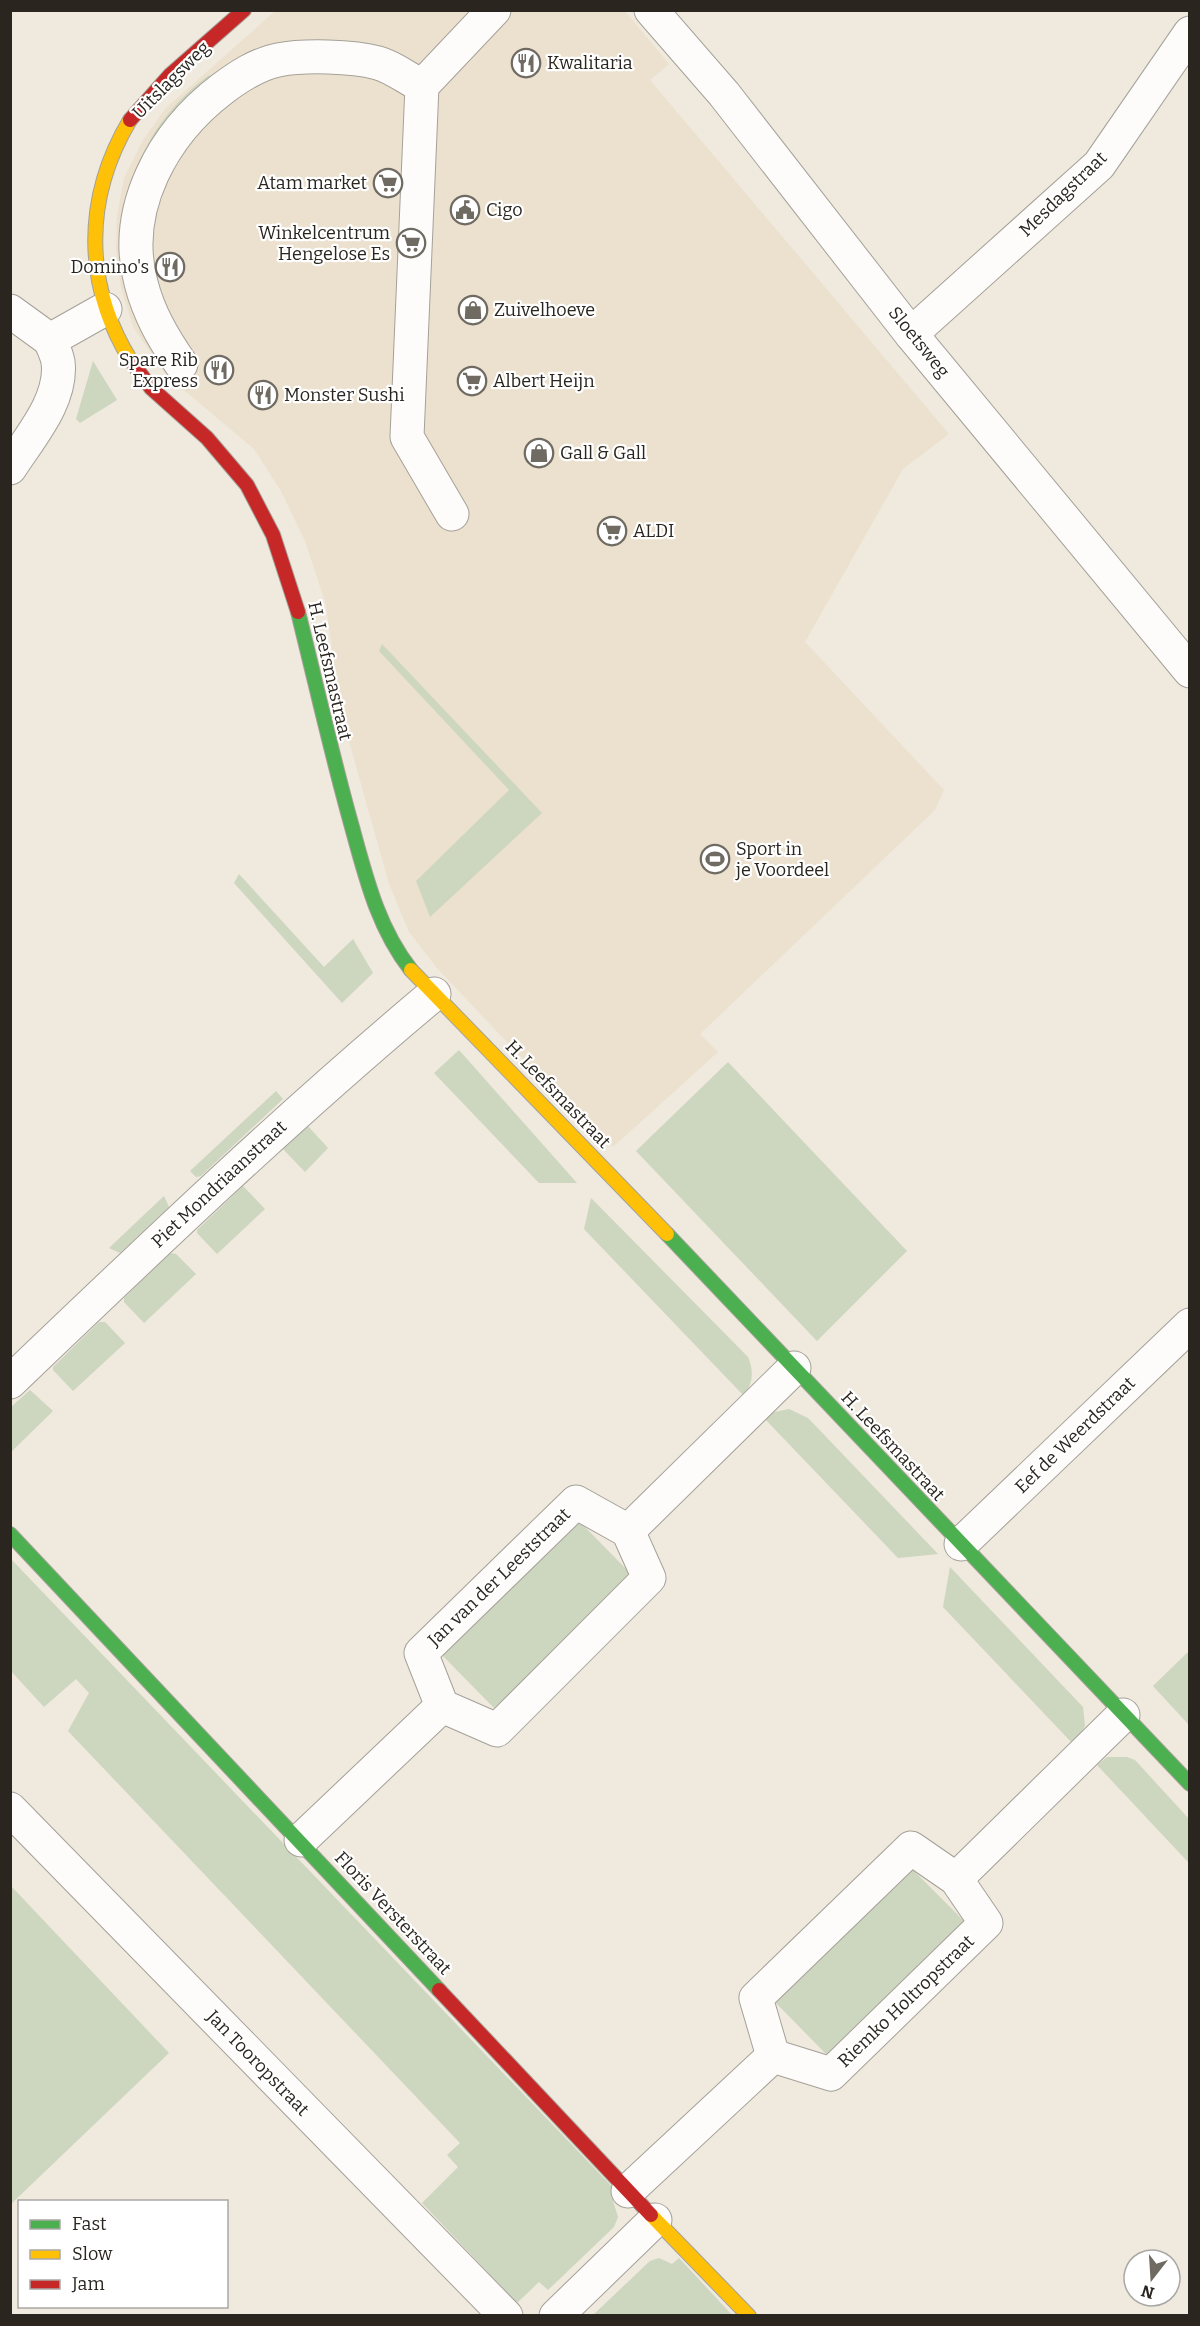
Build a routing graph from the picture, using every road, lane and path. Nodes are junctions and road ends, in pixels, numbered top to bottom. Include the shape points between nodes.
1 (244, 10) edge
2 (494, 10) edge
3 (651, 10) edge
4 (1190, 33) edge
5 (420, 70) junction
6 (105, 309) junction
7 (10, 311) edge
8 (911, 334) junction
9 (50, 340) junction
10 (181, 364) dead end
11 (10, 468) edge
12 (452, 514) dead end
13 (1190, 671) edge
14 (434, 994) junction
15 (1190, 1325) edge
16 (794, 1368) junction
17 (10, 1382) edge
18 (628, 1531) junction
19 (10, 1534) edge
20 (961, 1545) junction
21 (442, 1706) junction
22 (1123, 1715) junction
23 (1190, 1784) edge
24 (10, 1809) edge
25 (301, 1840) junction
26 (956, 1879) junction
27 (773, 2056) junction
28 (628, 2192) junction
29 (655, 2220) junction
30 (506, 2316) edge
31 (556, 2316) edge
32 (749, 2316) edge

1 - 6 street, Uitslagsweg via 160,85 128,121 113,148 94,226 96,266
2 - 5 street
3 - 8 street, Sloetsweg via 724,94
4 - 8 street, Mesdagstraat via 1099,165
5 - 10 street via 326,57 278,60 241,75 184,122 162,153 144,192 137,236 140,281 153,318
5 - 12 street via 407,438
6 - 9 street
6 - 14 street, H. Leefsmastraat via 124,352 153,389 234,466 262,508 297,606 328,741 384,929 404,962
7 - 9 street
8 - 13 street, Sloetsweg
9 - 11 street via 58,361 58,386
14 - 16 street, H. Leefsmastraat
14 - 17 street, Piet Mondriaanstraat via 256,1149
15 - 20 street, Eef de Weerdstraat
16 - 18 street
16 - 20 street, H. Leefsmastraat
18 - 21 street via 649,1578 497,1730
18 - 21 street, Jan van der Leeststraat via 576,1502 421,1653
19 - 25 street, Floris Versterstraat
20 - 22 street, H. Leefsmastraat
21 - 25 street
22 - 23 street, H. Leefsmastraat
22 - 26 street
24 - 30 street, Jan Tooropstraat
25 - 28 street, Floris Versterstraat
26 - 27 street, Riemko Holtropstraat via 911,1848 756,1998
26 - 27 street, Riemko Holtropstraat via 987,1923 831,2074
27 - 28 street
28 - 29 street, Floris Versterstraat
29 - 31 street
29 - 32 street, Floris Versterstraat

